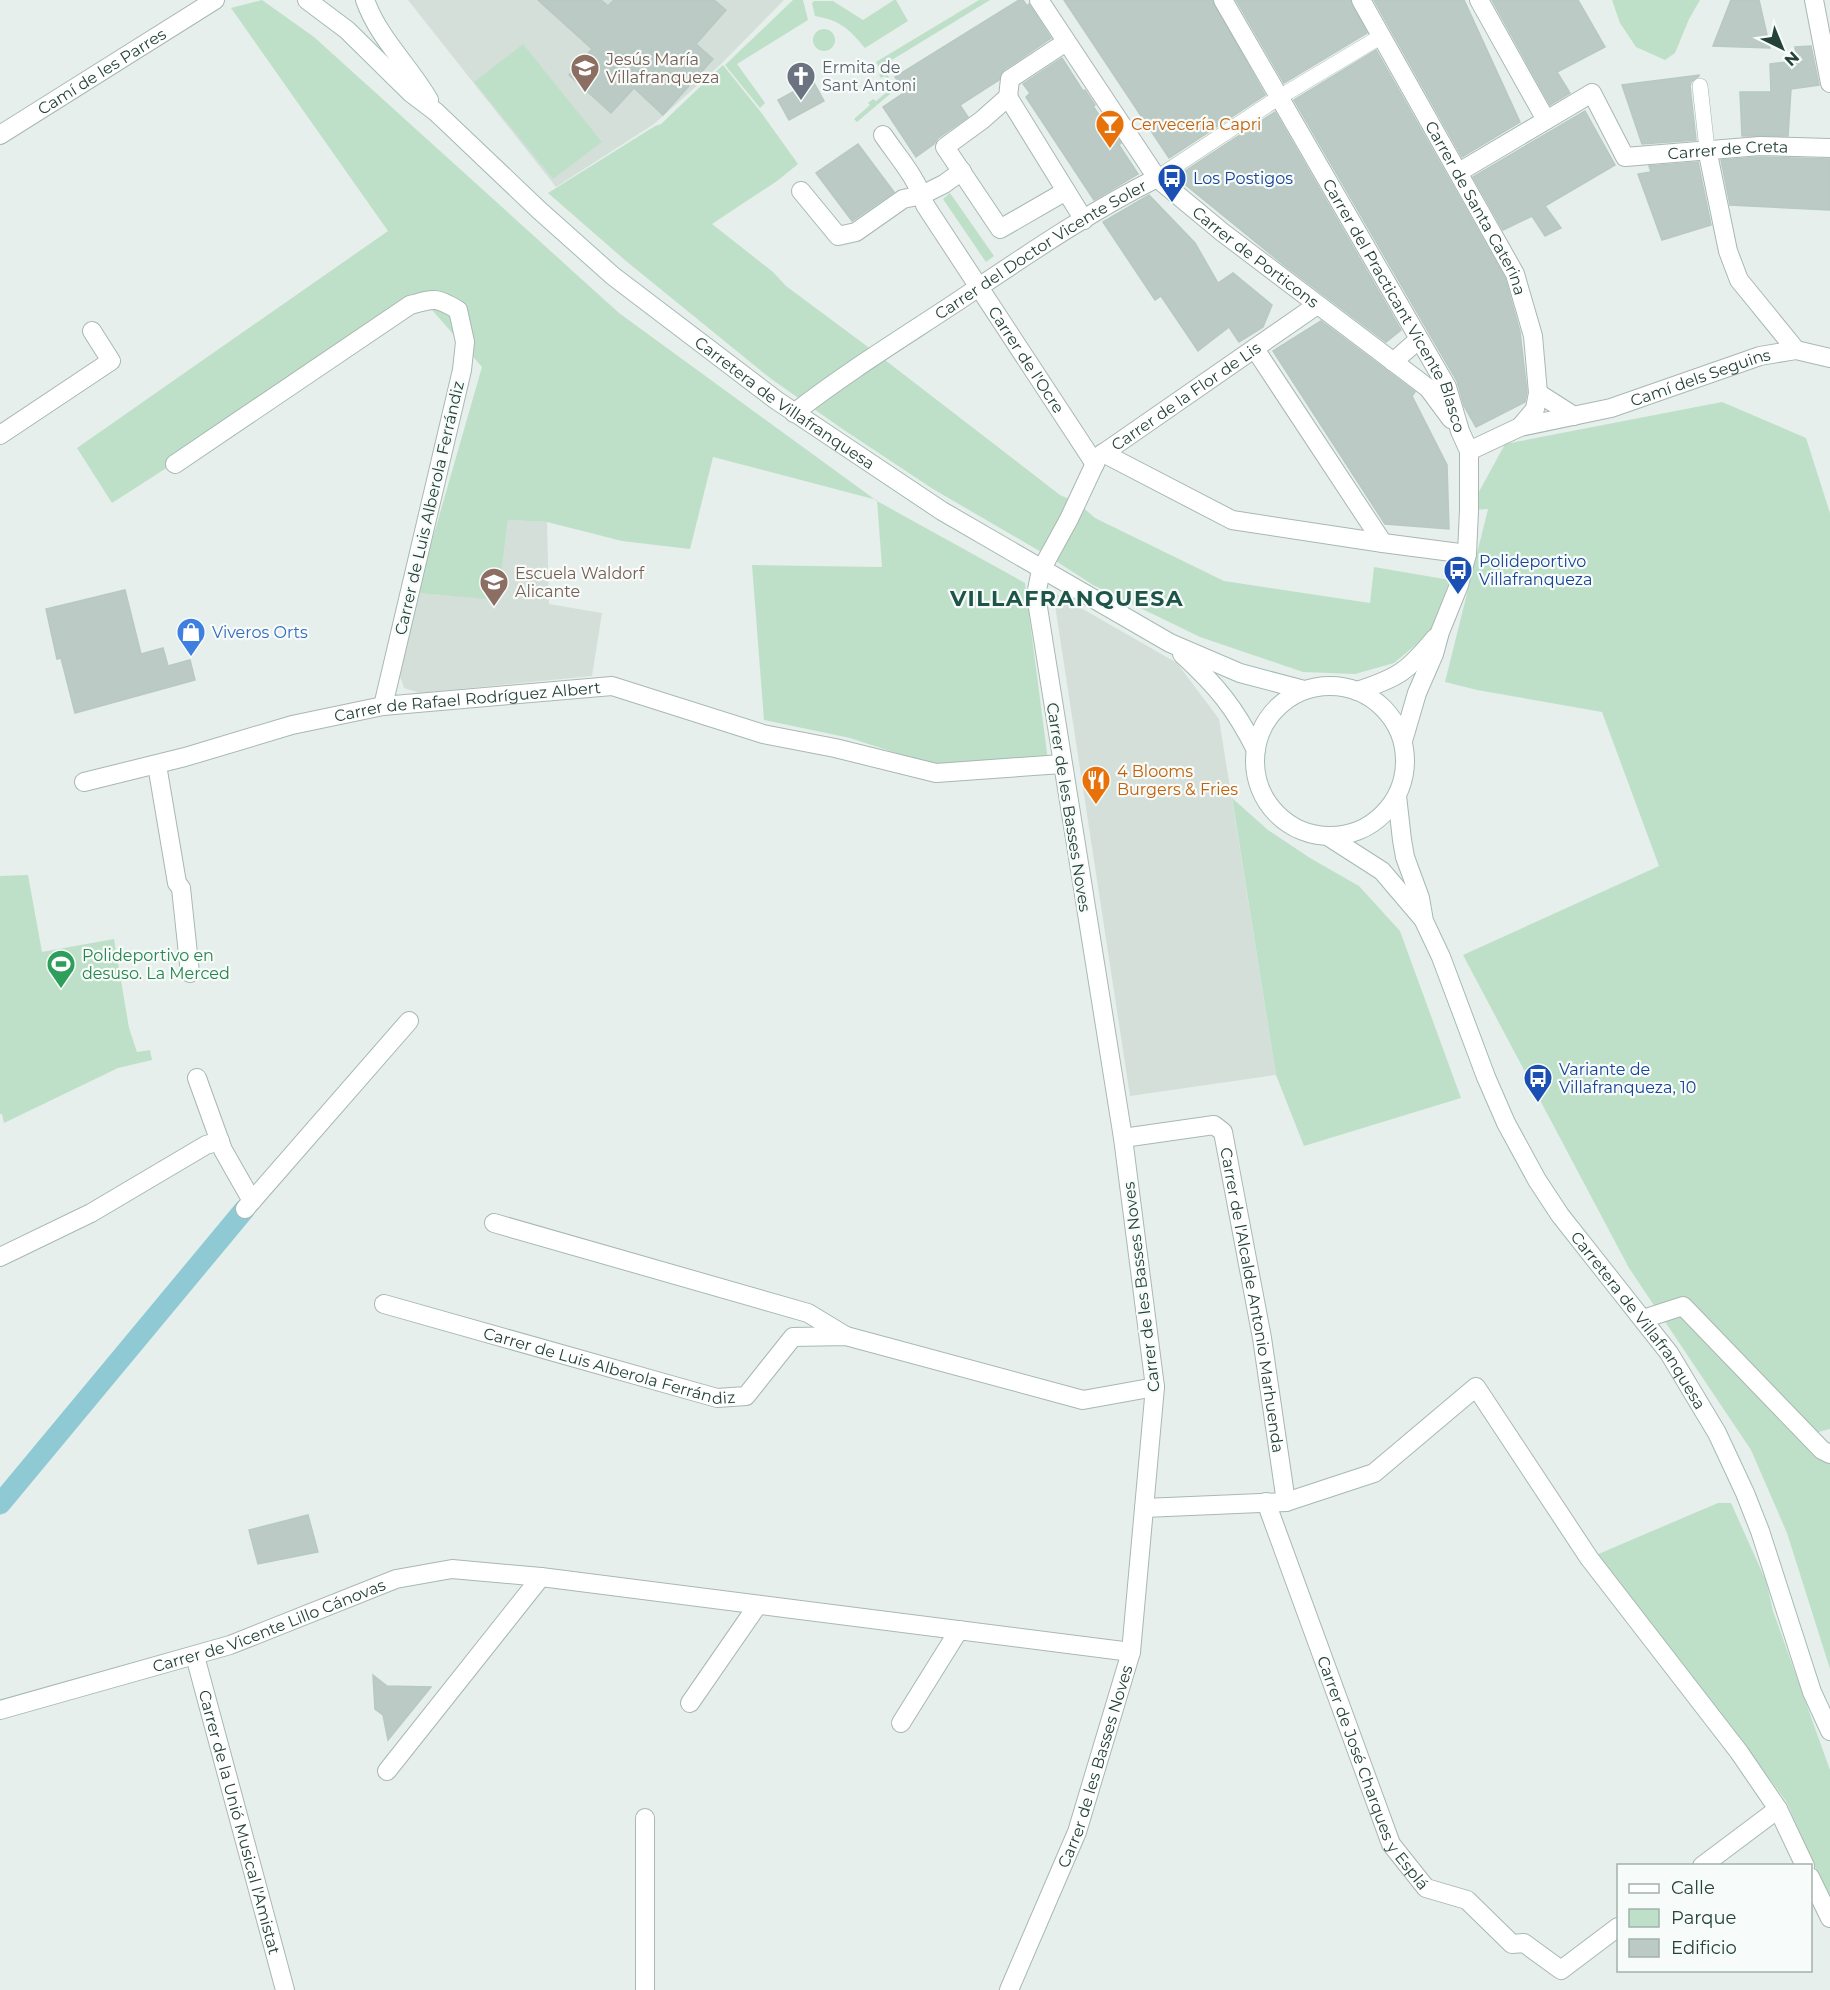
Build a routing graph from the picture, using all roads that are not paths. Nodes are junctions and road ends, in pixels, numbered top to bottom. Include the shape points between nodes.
1 (307, 0) edge
2 (365, 0) edge
3 (1039, 0) edge
4 (1223, 0) edge
5 (1361, 0) edge
6 (1479, 0) edge
7 (1814, 0) edge
8 (209, 2) edge
9 (1380, 33) junction
10 (1066, 42) junction
11 (1830, 83) edge
12 (1700, 86) dead end
13 (1008, 97) junction
14 (1278, 98) junction
15 (436, 112) junction
16 (1546, 120) junction
17 (0, 135) edge
18 (883, 135) dead end
19 (1830, 148) edge
20 (1707, 149) junction
21 (962, 171) junction
22 (1459, 172) junction
23 (1157, 178) junction
24 (801, 191) dead end
25 (1066, 191) junction
26 (922, 195) junction
27 (1084, 220) junction
28 (980, 286) junction
29 (1317, 304) junction
30 (1770, 320) junction
31 (92, 331) dead end
32 (1418, 340) junction
33 (1255, 349) junction
34 (1796, 350) junction
35 (1760, 356) junction
36 (1830, 358) edge
37 (1392, 362) junction
38 (1538, 393) junction
39 (794, 413) junction
40 (1574, 416) junction
41 (1520, 427) junction
42 (1460, 431) junction
43 (0, 435) edge
44 (1469, 451) junction
45 (1099, 459) junction
46 (175, 464) dead end
47 (1383, 543) junction
48 (1467, 554) junction
49 (1041, 570) junction
50 (1440, 632) junction
51 (1170, 643) junction
52 (1304, 690) junction
53 (1358, 691) junction
54 (383, 706) junction
55 (1403, 741) junction
56 (1256, 750) junction
57 (1062, 764) junction
58 (157, 765) junction
59 (84, 782) dead end
60 (1397, 796) junction
61 (1329, 837) junction
62 (1425, 921) junction
63 (190, 973) dead end
64 (409, 1021) dead end
65 (197, 1078) dead end
66 (1123, 1138) junction
67 (220, 1141) junction
68 (494, 1223) dead end
69 (0, 1257) edge
70 (384, 1304) dead end
71 (1643, 1319) junction
72 (846, 1336) junction
73 (1155, 1387) junction
74 (1830, 1454) edge
75 (1266, 1502) junction
76 (1286, 1502) junction
77 (1144, 1508) junction
78 (541, 1577) junction
79 (757, 1606) junction
80 (959, 1630) junction
81 (1131, 1652) junction
82 (195, 1656) junction
83 (690, 1703) dead end
84 (0, 1710) edge
85 (902, 1723) dead end
86 (1830, 1731) edge
87 (387, 1771) dead end
88 (1778, 1809) junction
89 (645, 1818) dead end
90 (1705, 1864) edge
91 (1804, 1864) edge
92 (1812, 1881) edge
93 (1830, 1918) edge
94 (1617, 1928) edge
95 (285, 1990) edge
96 (645, 1990) edge
97 (1010, 1990) edge

1 - 15 street, Carretera de Villafranquesa via 347,30
2 - 15 street, Carretera de Villafranquesa via 384,39
3 - 10 street, Carrer de Porticons
4 - 14 street, Carrer del Practicant Vicente Blasco
5 - 9 street, Carrer de Santa Caterina
6 - 16 street
7 - 11 street
8 - 17 street, Camí de les Parres
9 - 14 street, Carrer del Doctor Vicente Soler via 1375,40
9 - 22 street, Carrer de Santa Caterina
10 - 13 street via 1010,79
10 - 23 street, Carrer de Porticons
12 - 20 street
13 - 21 street via 945,147
13 - 25 street
14 - 23 street, Carrer del Doctor Vicente Soler
14 - 32 street, Carrer del Practicant Vicente Blasco
15 - 39 street, Carretera de Villafranquesa via 613,276
16 - 20 street, Carrer de Creta via 1592,93 1625,157
16 - 22 street
18 - 26 street, Carrer de l'Ocre
19 - 20 street, Carrer de Creta
20 - 30 street via 1739,280
21 - 25 street via 1000,229
21 - 26 street
22 - 38 street, Carrer de Santa Caterina via 1515,274 1533,336
23 - 27 street, Carrer del Doctor Vicente Soler
23 - 29 street, Carrer de Porticons
24 - 26 street via 838,236 856,232 903,199
25 - 27 street
26 - 28 street, Carrer de l'Ocre
27 - 28 street, Carrer del Doctor Vicente Soler
28 - 39 street, Carrer del Doctor Vicente Soler via 836,380
28 - 45 street, Carrer de l'Ocre
29 - 33 street, Carrer de la Flor de Lis
29 - 37 street, Carrer de Porticons
30 - 34 street
30 - 35 street
31 - 43 street via 111,361
32 - 37 street
32 - 42 street, Carrer del Practicant Vicente Blasco via 1447,387
33 - 45 street, Carrer de la Flor de Lis
33 - 47 street
34 - 35 street, Camí dels Seguins
34 - 36 street, Camí dels Seguins
35 - 40 street, Camí dels Seguins via 1646,397
37 - 42 street, Carrer de Porticons via 1428,388
38 - 40 street
38 - 41 street, Carrer de Santa Caterina via 1535,409
39 - 49 street, Carretera de Villafranquesa
40 - 41 street, Camí dels Seguins
41 - 44 street, Camí dels Seguins
42 - 44 street, Carrer del Practicant Vicente Blasco
44 - 48 street, Carrer del Practicant Vicente Blasco
45 - 47 street, Carrer de l'Ocre via 1232,520
45 - 49 street, Carrer de la Flor de Lis
46 - 54 street, Carrer de Luis Alberola Ferrándiz via 410,305 432,299 458,310 465,342 462,370
47 - 48 street, Carrer de l'Ocre
48 - 50 street, Carrer del Practicant Vicente Blasco
49 - 51 street, Carretera de Villafranquesa
49 - 57 street, Carrer de les Basses Noves via 1036,595
50 - 53 street, Carrer del Practicant Vicente Blasco via 1401,674
50 - 55 street, Carrer del Practicant Vicente Blasco
51 - 52 street, Carretera de Villafranquesa via 1240,673
51 - 56 street, Carretera de Villafranquesa via 1223,695
52 - 53 street via 1331,686
52 - 56 street via 1277,708 1267,720
53 - 55 street via 1386,710
54 - 57 street, Carrer de Rafael Rodríguez Albert via 612,686 763,734 936,773
54 - 58 street, Carrer de Rafael Rodríguez Albert via 292,725
55 - 60 street via 1405,769
56 - 61 street via 1257,782 1272,810 1298,830
57 - 66 street, Carrer de les Basses Noves
58 - 59 street, Carrer de Rafael Rodríguez Albert
58 - 63 street via 181,888
60 - 61 street via 1390,808 1369,826
60 - 62 street, Carretera de Villafranquesa via 1401,840
61 - 62 street, Carretera de Villafranquesa via 1382,871
62 - 71 street, Carretera de Villafranquesa via 1497,1102 1521,1151 1579,1241
64 - 67 street via 249,1205
65 - 67 street
66 - 73 street, Carrer de les Basses Noves
66 - 76 street, Carrer de l'Alcalde Antonio Marhuenda via 1214,1125 1223,1132 1262,1338
67 - 69 street via 206,1145 90,1214
68 - 72 street, Carrer de Luis Alberola Ferrándiz via 808,1313
70 - 72 street, Carrer de Luis Alberola Ferrándiz via 717,1398 746,1396 793,1337
71 - 74 street via 1683,1306 1773,1401
71 - 86 street, Carretera de Villafranquesa via 1687,1382 1732,1465 1760,1531 1812,1692
72 - 73 street, Carrer de Luis Alberola Ferrándiz via 1083,1400
73 - 77 street, Carrer de les Basses Noves
75 - 76 street
75 - 77 street
75 - 94 street, Carrer de José Charques y Esplá via 1391,1844 1426,1888 1467,1900 1512,1944 1524,1943 1561,1970
76 - 88 street via 1374,1473 1476,1387 1589,1558 1739,1752
77 - 81 street, Carrer de les Basses Noves
78 - 79 street, Carrer de Vicente Lillo Cánovas
78 - 82 street, Carrer de Vicente Lillo Cánovas via 452,1569 396,1579
78 - 87 street
79 - 80 street, Carrer de Vicente Lillo Cánovas
79 - 83 street
80 - 81 street, Carrer de Vicente Lillo Cánovas
80 - 85 street
81 - 97 street, Carrer de les Basses Noves via 1077,1832
82 - 84 street, Carrer de Vicente Lillo Cánovas
82 - 95 street, Carrer de la Unió Musical l'Amistat
88 - 90 street
88 - 91 street
89 - 96 street
92 - 93 street

